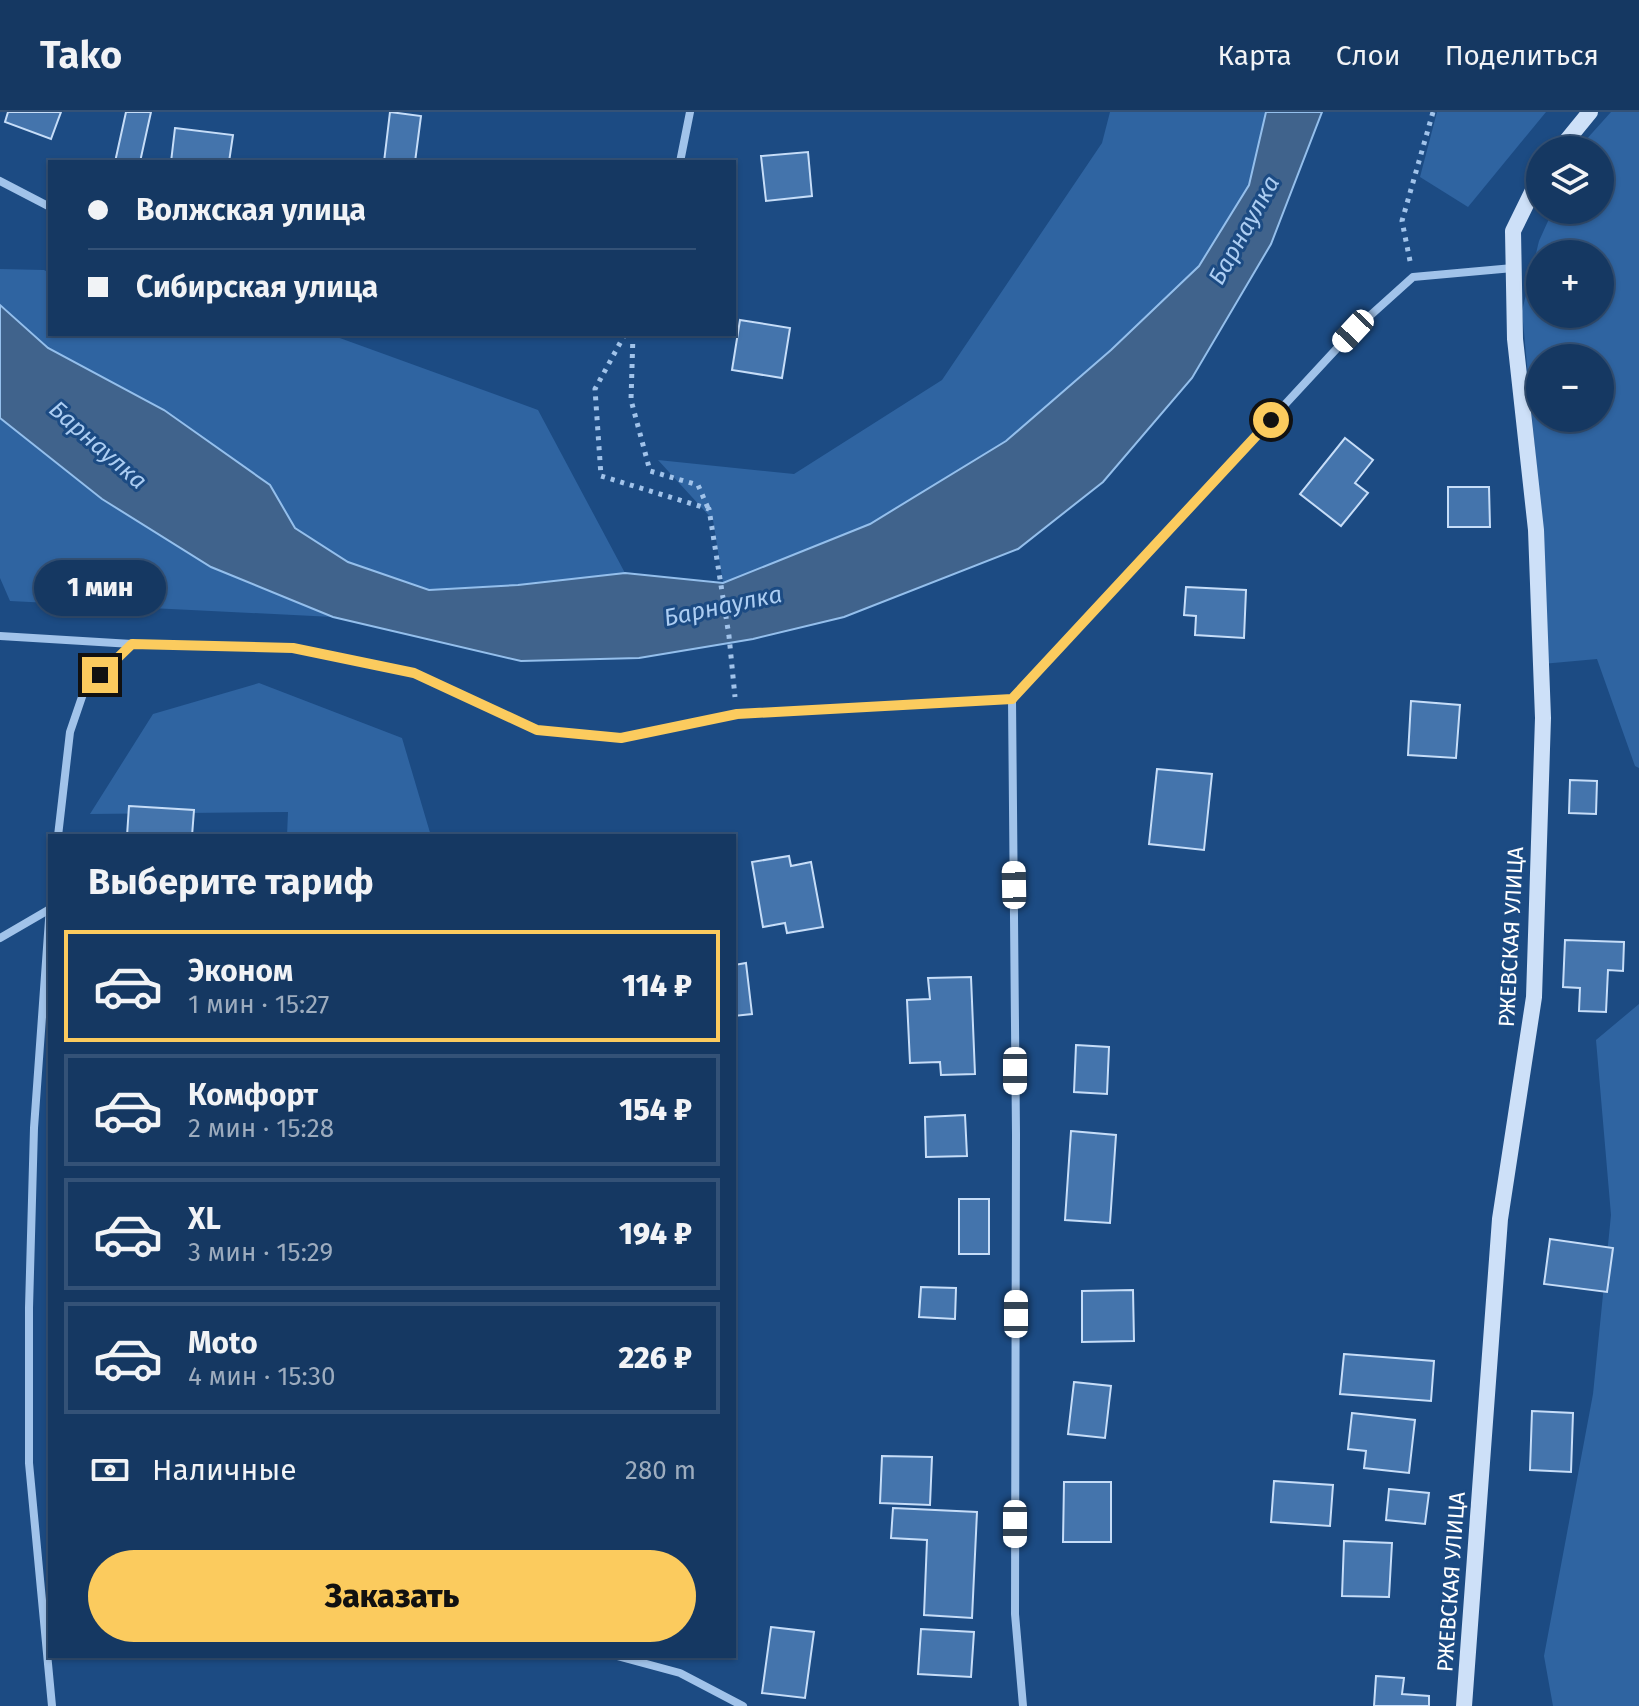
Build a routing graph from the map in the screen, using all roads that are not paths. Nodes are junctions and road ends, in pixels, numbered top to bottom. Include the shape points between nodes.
1 (690, 112) edge
2 (1590, 112) edge
3 (1570, 136) edge
4 (680, 160) edge
5 (0, 181) edge
6 (1526, 205) edge
7 (48, 206) edge
8 (1514, 268) junction
9 (0, 636) edge
10 (132, 644) junction
11 (1012, 699) junction
12 (58, 834) edge
13 (48, 908) edge
14 (48, 935) edge
15 (0, 938) edge
16 (624, 1658) edge
17 (52, 1706) edge
18 (743, 1706) edge
19 (1023, 1706) edge
20 (1464, 1706) edge

1 - 4 street
2 - 3 main road
5 - 7 street
6 - 8 main road, РЖЕВСКАЯ УЛИЦА via 1513,231
8 - 11 street via 1413,277 1353,331
8 - 20 main road, РЖЕВСКАЯ УЛИЦА via 1515,339 1536,530 1543,718 1534,997 1500,1219
9 - 10 street
10 - 11 street via 293,648 414,673 537,730 621,738 737,714
10 - 12 street via 84,691 70,732
11 - 19 street via 1015,1614
13 - 15 street
14 - 17 street via 34,1128 29,1463
16 - 18 street via 680,1673

